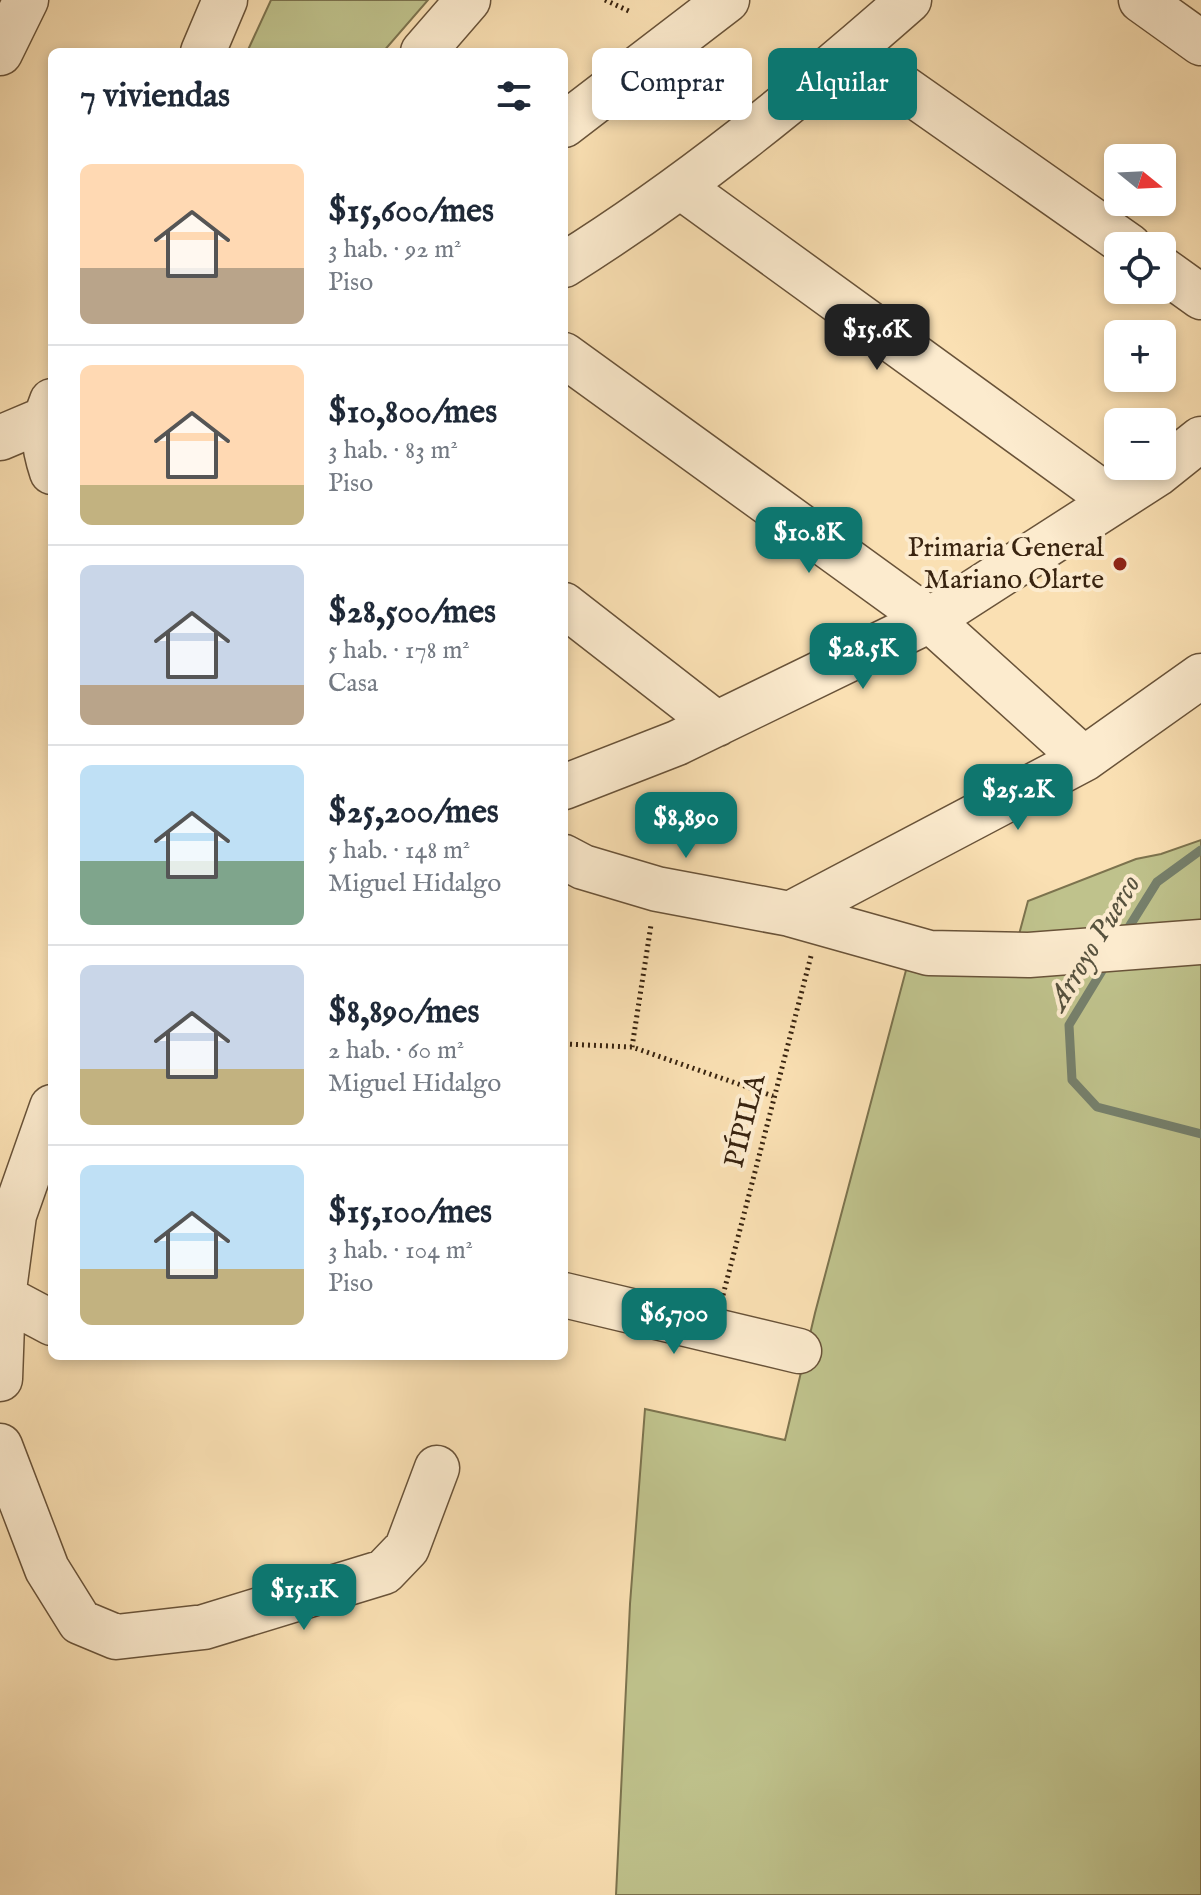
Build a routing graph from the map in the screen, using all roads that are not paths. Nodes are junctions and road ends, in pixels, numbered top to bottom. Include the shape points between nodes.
1 (26, 0) edge
2 (225, 0) edge
3 (468, 0) edge
4 (727, 0) edge
5 (909, 0) edge
6 (1141, 0) edge
7 (1201, 43) edge
8 (205, 48) edge
9 (426, 48) edge
10 (854, 48) edge
11 (0, 53) edge
12 (917, 97) edge
13 (768, 117) edge
14 (568, 122) edge
15 (681, 187) junction
16 (1109, 232) edge
17 (568, 262) edge
18 (1176, 279) edge
19 (1201, 297) edge
20 (568, 358) edge
21 (48, 414) edge
22 (48, 435) edge
23 (0, 438) edge
24 (1201, 439) edge
25 (48, 460) edge
26 (1114, 501) junction
27 (568, 608) edge
28 (930, 620) junction
29 (1201, 676) edge
30 (717, 724) junction
31 (1084, 759) junction
32 (568, 785) edge
33 (568, 859) edge
34 (805, 918) junction
35 (1201, 942) edge
36 (48, 1118) edge
37 (568, 1296) edge
38 (3, 1297) junction
39 (48, 1321) edge
40 (799, 1351) dead end
41 (0, 1379) edge
42 (0, 1446) edge
43 (437, 1468) dead end

1 - 11 street
2 - 8 street
3 - 9 street
4 - 14 street
5 - 10 street
6 - 7 street
12 - 16 street
13 - 15 street
15 - 17 street
15 - 26 street
18 - 19 street
20 - 28 street
21 - 23 street
22 - 25 street
24 - 26 street
26 - 28 street
27 - 30 street
28 - 30 street
28 - 31 street
29 - 31 street
30 - 32 street
31 - 34 street
33 - 34 street via 657,889
34 - 35 street via 929,953 1029,955
36 - 38 street via 14,1215
37 - 40 street
38 - 39 street
38 - 41 street
42 - 43 street via 47,1569 80,1622 116,1637 204,1627 384,1572 407,1548

